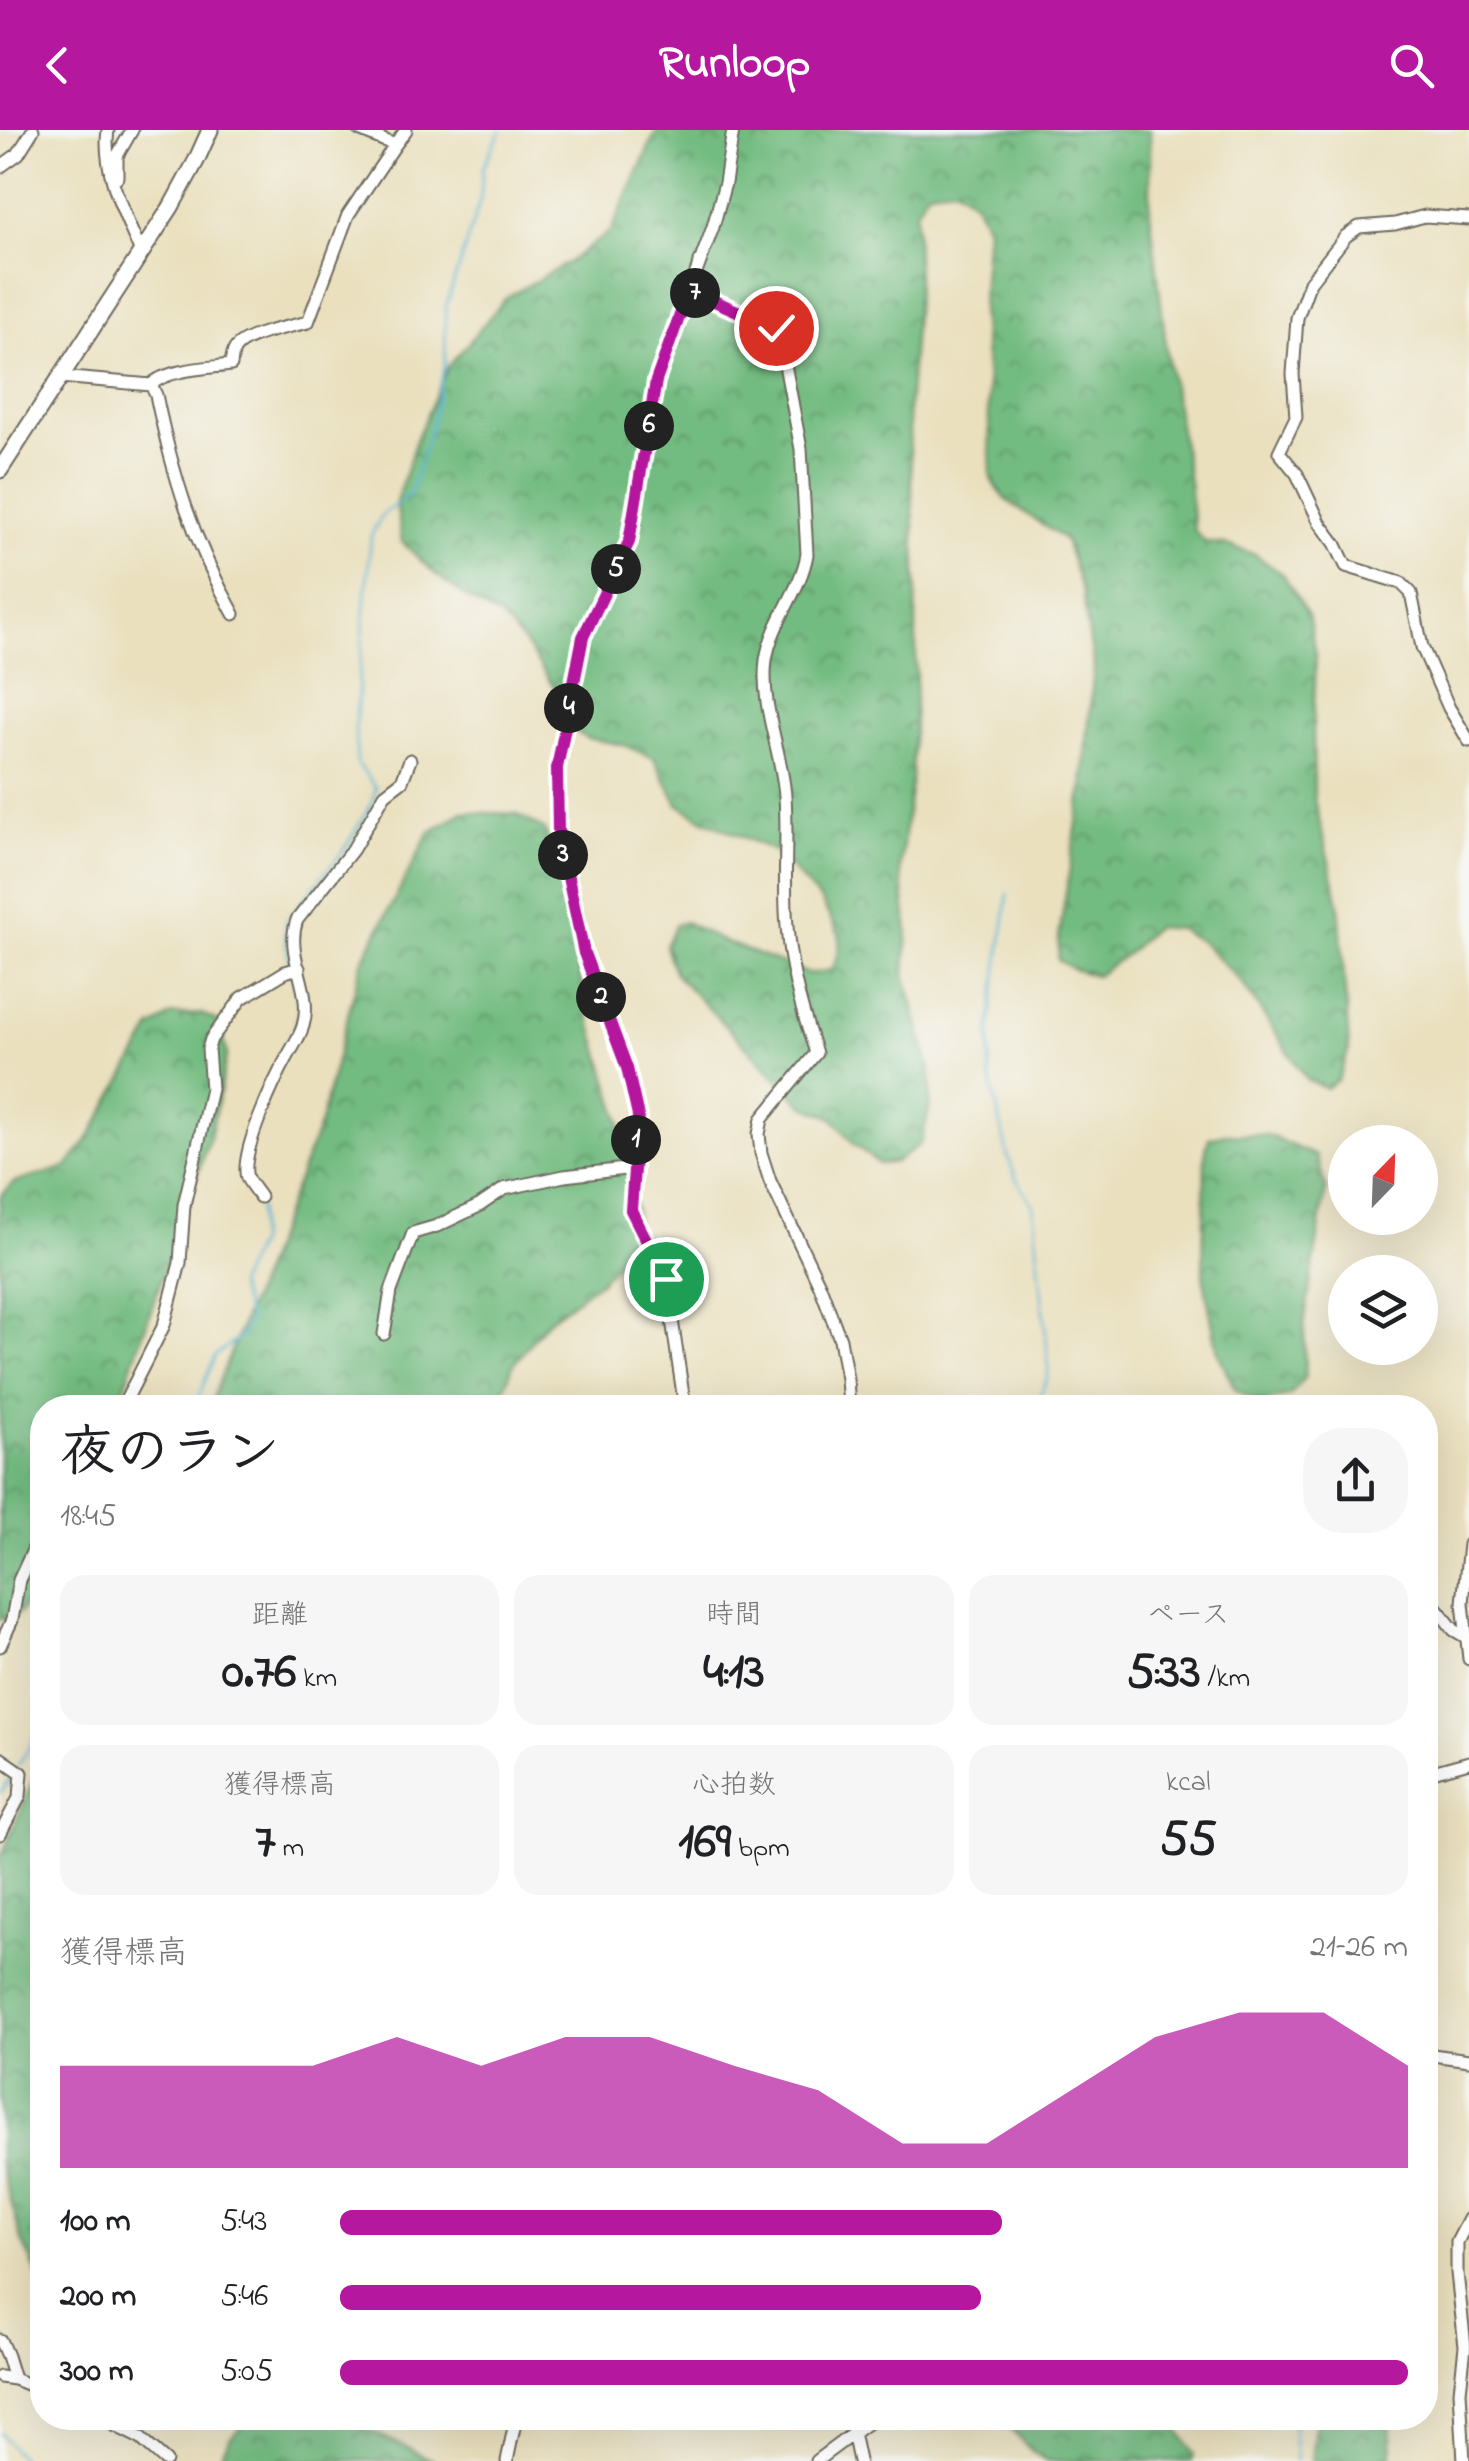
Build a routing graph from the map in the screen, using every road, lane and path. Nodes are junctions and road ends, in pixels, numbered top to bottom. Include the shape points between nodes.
1 (33, 130) edge
2 (108, 130) edge
3 (132, 130) edge
4 (210, 130) edge
5 (359, 130) edge
6 (406, 130) edge
7 (733, 130) edge
8 (395, 145) junction
9 (0, 167) edge
10 (117, 190) junction
11 (1469, 219) edge
12 (141, 253) junction
13 (689, 290) junction
14 (60, 376) junction
15 (150, 385) junction
16 (0, 470) edge
17 (234, 614) dead end
18 (1469, 741) edge
19 (410, 760) dead end
20 (292, 970) junction
21 (634, 1168) junction
22 (260, 1197) dead end
23 (384, 1334) dead end
24 (129, 1395) edge
25 (683, 1395) edge
26 (848, 1395) edge
27 (1469, 1544) edge
28 (30, 1556) edge
29 (1438, 1610) edge
30 (1466, 1637) junction
31 (0, 1646) edge
32 (1469, 1658) edge
33 (1469, 1762) edge
34 (11, 1766) edge
35 (1438, 1770) edge
36 (0, 1834) edge
37 (1438, 2056) edge
38 (1469, 2060) edge
39 (1469, 2218) edge
40 (0, 2340) edge
41 (7, 2378) edge
42 (131, 2430) edge
43 (513, 2430) edge
44 (851, 2430) edge
45 (859, 2430) edge
46 (852, 2436) junction
47 (1466, 2439) edge
48 (166, 2461) edge
49 (506, 2461) edge
50 (816, 2461) edge
51 (858, 2461) edge
52 (1464, 2461) edge

1 - 9 street
2 - 10 street via 105,149
3 - 10 street via 117,156
4 - 12 main road
5 - 8 street
6 - 8 street
7 - 13 street via 713,228
8 - 15 street via 348,215 308,322 250,338 232,352 231,365 188,370
10 - 12 street
11 - 18 street via 1425,216 1359,227 1346,236 1310,282 1297,318 1296,417 1279,452 1346,566 1400,583 1411,593 1422,647
12 - 14 main road
13 - 21 street via 656,381 629,542 583,637 557,768 558,830 584,953 638,1116
13 - 26 street via 776,328 802,449 805,569 766,666 785,793 792,972 816,1053 762,1119 759,1134 770,1181 840,1340
14 - 15 street
14 - 16 main road
15 - 17 street via 184,508
19 - 20 street via 402,782 385,794 353,849 296,920
20 - 22 street via 308,1007 250,1143 248,1179
20 - 24 street via 242,998 211,1039 211,1089 184,1205 180,1263 164,1325
21 - 23 street via 504,1189 414,1234
21 - 25 street via 631,1210 666,1279
27 - 30 street
28 - 31 street
29 - 30 street
30 - 32 street
33 - 35 street
34 - 36 street via 20,1796
37 - 38 street
39 - 47 street via 1457,2242
40 - 41 street
42 - 48 street
43 - 49 street
44 - 46 street
45 - 46 street
46 - 50 street
46 - 51 street
47 - 52 street

